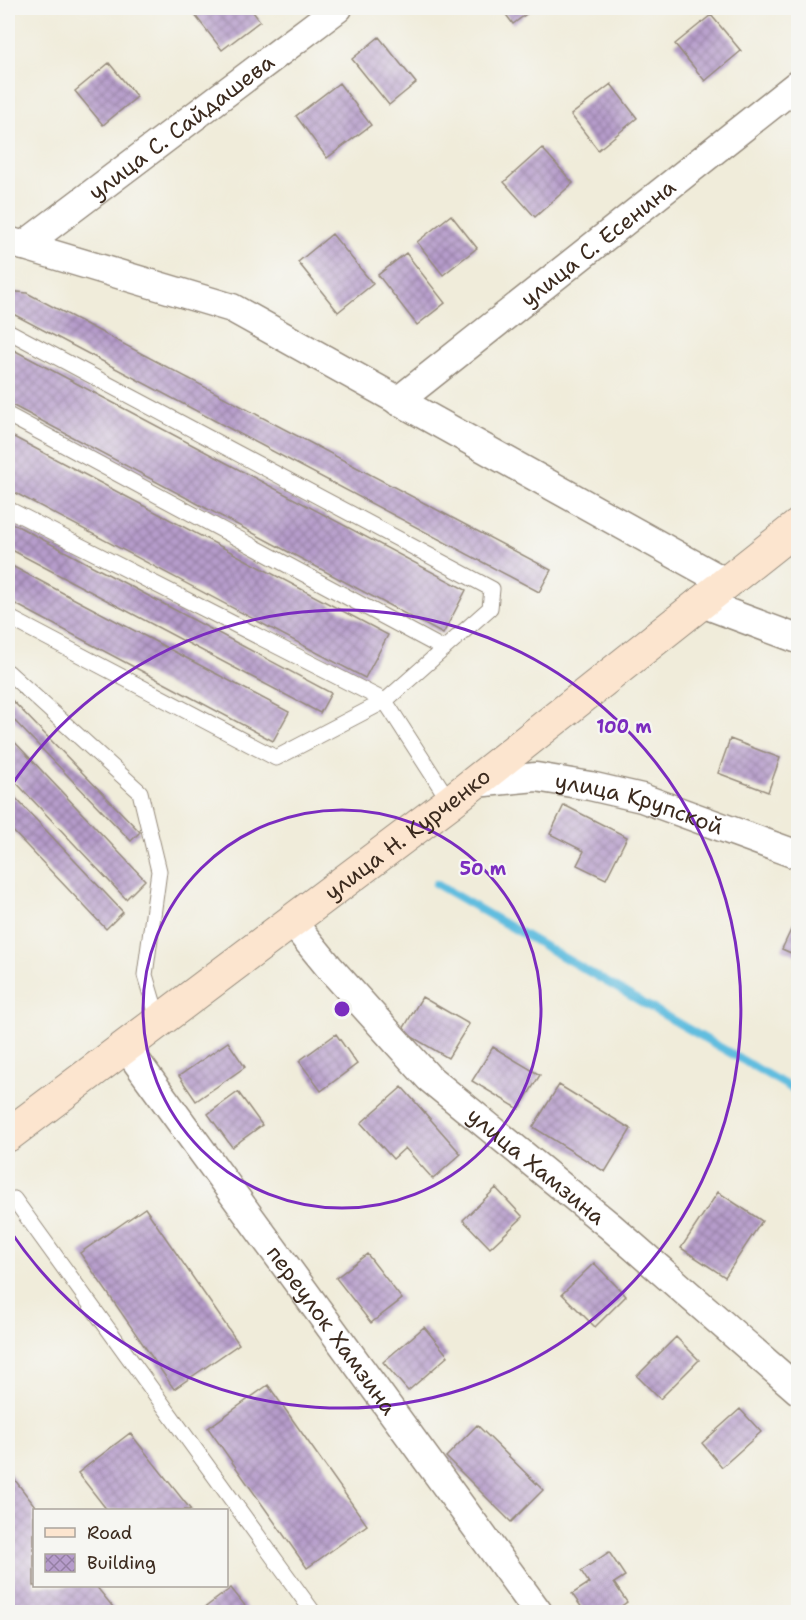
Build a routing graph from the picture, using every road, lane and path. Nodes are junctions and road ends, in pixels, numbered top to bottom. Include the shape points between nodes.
1 (338, 8) edge
2 (798, 84) edge
3 (15, 244) edge
4 (8, 331) edge
5 (398, 401) junction
6 (8, 415) edge
7 (8, 509) edge
8 (798, 526) edge
9 (725, 582) junction
10 (699, 602) junction
11 (8, 617) edge
12 (798, 639) edge
13 (444, 649) junction
14 (8, 672) edge
15 (385, 701) junction
16 (463, 792) junction
17 (798, 855) edge
18 (293, 923) junction
19 (159, 1022) junction
20 (126, 1047) junction
21 (8, 1135) edge
22 (14, 1199) dead end
23 (798, 1390) edge
24 (313, 1612) edge
25 (535, 1612) edge

1 - 3 street, улица С. Сайдашева
2 - 5 street, улица С. Есенина
3 - 5 street via 232,308
4 - 13 lane via 492,589 490,608
5 - 9 street
6 - 13 lane
7 - 15 lane
8 - 9 main road, улица Н. Курченко
9 - 10 main road, улица Н. Курченко
10 - 12 street
10 - 16 main road, улица Н. Курченко
11 - 15 lane via 276,759
13 - 15 lane
14 - 19 lane via 140,792 159,871 145,975
15 - 16 lane
16 - 17 street, улица Крупской via 536,777 590,786 642,798
16 - 18 main road, улица Н. Курченко
18 - 19 main road, улица Н. Курченко
18 - 23 street, улица Хамзина via 429,1078 610,1226
19 - 20 main road, улица Н. Курченко
20 - 21 main road, улица Н. Курченко
20 - 25 street, переулок Хамзина
22 - 24 lane

